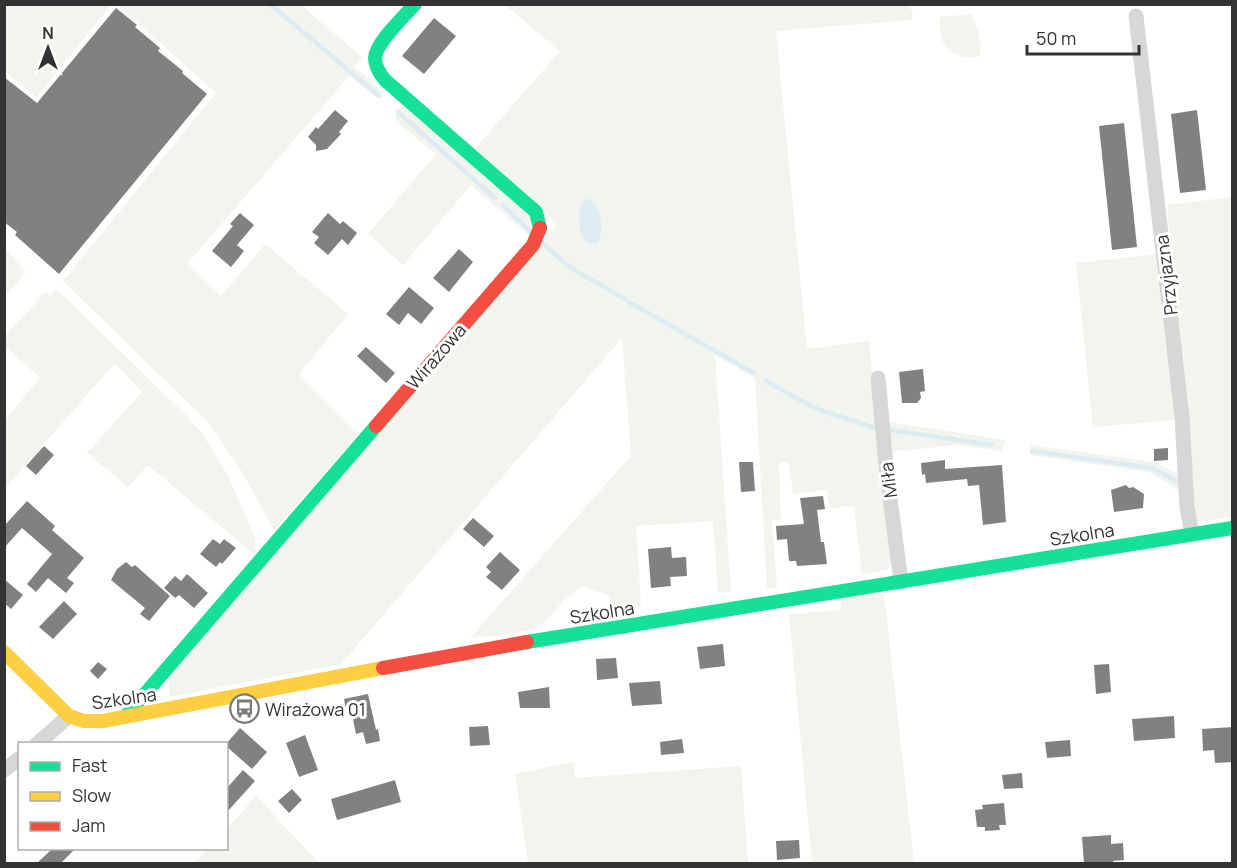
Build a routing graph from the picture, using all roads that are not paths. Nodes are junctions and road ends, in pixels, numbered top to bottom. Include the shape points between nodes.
1 (415, 4) edge
2 (1136, 16) dead end
3 (878, 378) dead end
4 (1233, 528) edge
5 (1192, 534) junction
6 (901, 582) junction
7 (4, 652) edge
8 (69, 716) junction
9 (125, 717) junction
10 (39, 742) edge
11 (18, 760) edge
12 (4, 770) edge

1 - 9 street, Wirażowa via 377,51 378,71 536,212 541,230 533,245
2 - 5 street, Przyjazna
3 - 6 street, Miła
4 - 5 street, Szkolna
5 - 6 street, Szkolna
6 - 9 street, Szkolna via 497,647
7 - 8 street, Szkolna
8 - 9 street, Szkolna via 84,722
8 - 10 street
11 - 12 street

